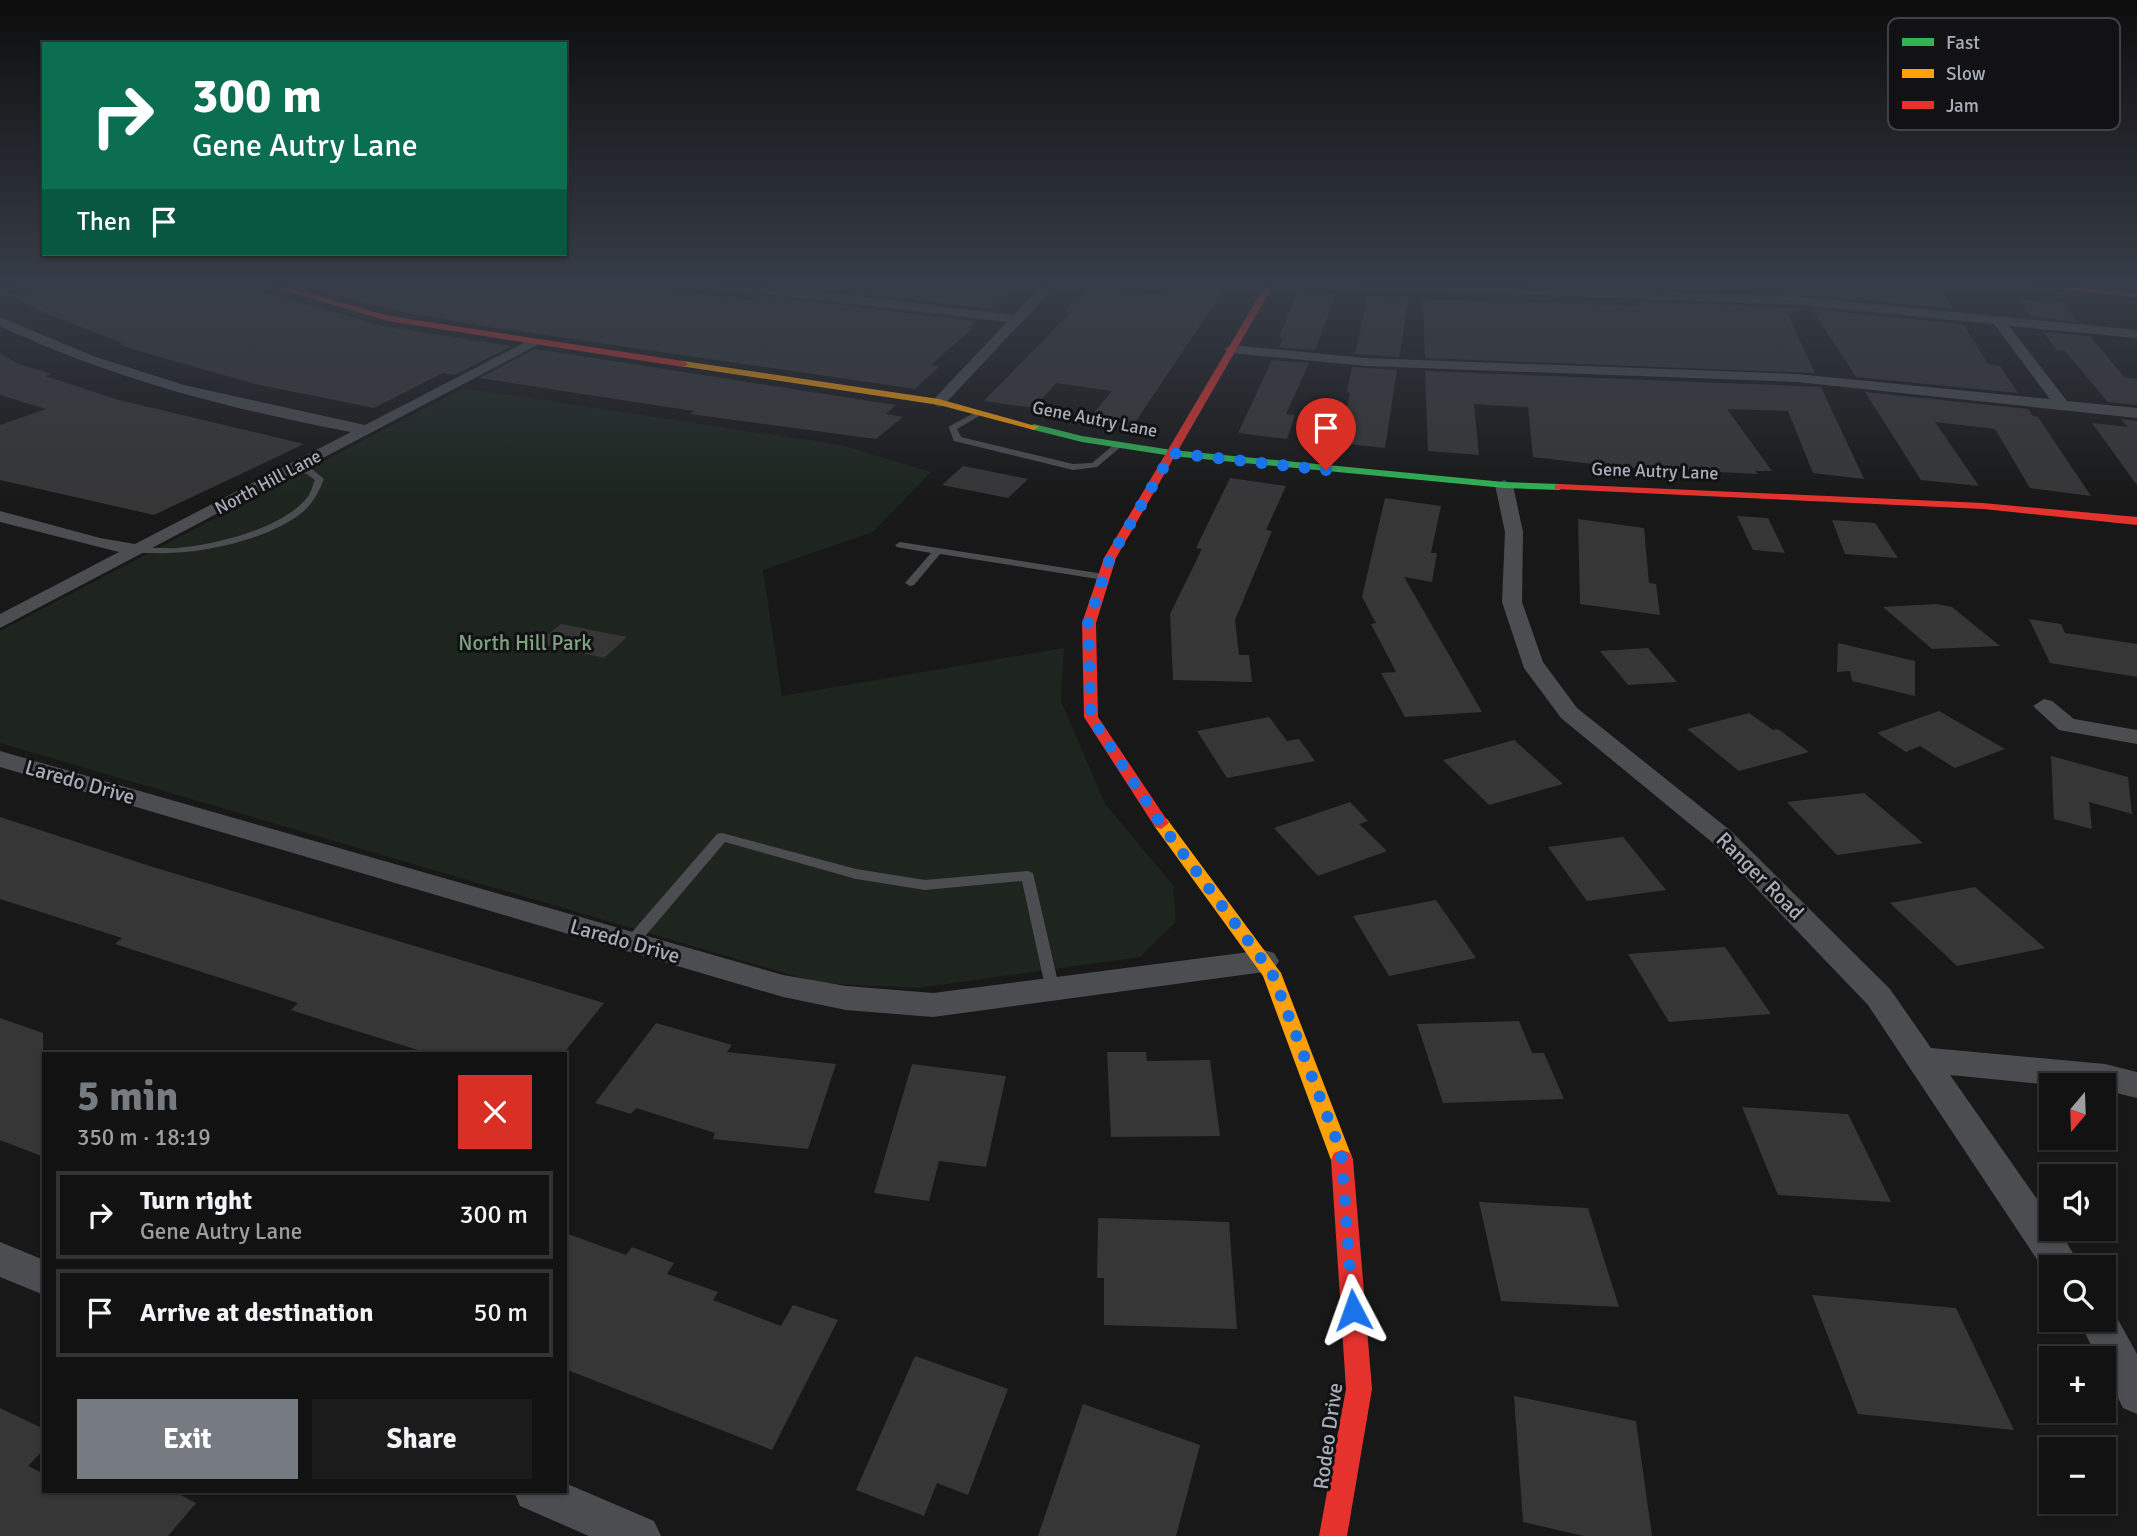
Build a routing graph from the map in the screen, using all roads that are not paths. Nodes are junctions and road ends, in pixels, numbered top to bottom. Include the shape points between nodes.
1 (77, 356) edge
2 (510, 356) edge
3 (628, 356) edge
4 (983, 356) edge
5 (1227, 356) edge
6 (1300, 356) edge
7 (2025, 356) edge
8 (939, 402) junction
9 (2061, 404) junction
10 (978, 413) junction
11 (2137, 413) edge
12 (366, 430) junction
13 (1119, 445) junction
14 (1172, 453) junction
15 (296, 468) junction
16 (1504, 485) junction
17 (0, 516) edge
18 (2137, 521) edge
19 (900, 545) dead end
20 (139, 550) junction
21 (938, 551) junction
22 (1104, 577) junction
23 (910, 583) dead end
24 (0, 622) edge
25 (2044, 706) dead end
26 (2137, 737) edge
27 (0, 759) edge
28 (631, 943) junction
29 (1264, 961) junction
30 (1053, 991) junction
31 (1923, 1060) junction
32 (2137, 1085) edge
33 (2055, 1255) edge
34 (0, 1259) edge
35 (42, 1277) edge
36 (2104, 1332) edge
37 (2137, 1394) edge
38 (540, 1493) edge
39 (639, 1536) edge
40 (1334, 1536) edge

1 - 12 street via 170,387
2 - 12 street, North Hill Lane
3 - 8 street, Gene Autry Lane
4 - 8 street
5 - 14 street, Rodeo Drive
6 - 9 street via 1797,378
7 - 9 street
8 - 10 street, Gene Autry Lane
9 - 11 street
10 - 13 street, Gene Autry Lane
10 - 13 lane via 953,428 957,439 1073,467 1094,465
12 - 15 street, North Hill Lane
13 - 14 street, Gene Autry Lane
14 - 16 street, Gene Autry Lane
14 - 22 street, Rodeo Drive via 1110,558
15 - 20 street, North Hill Lane
15 - 20 lane via 320,479 318,491 302,509 266,528 223,543
16 - 18 street, Gene Autry Lane via 1983,506
16 - 31 street, Ranger Road via 1514,531 1512,602 1532,663 1569,713 1723,837 1879,997
17 - 20 street
19 - 21 lane
20 - 24 street, North Hill Lane
21 - 22 lane
21 - 23 lane
22 - 29 street, Rodeo Drive via 1088,623 1091,717 1161,824
25 - 26 street via 2067,725
27 - 28 street, Laredo Drive
28 - 30 street, Laredo Drive via 783,986 846,998 933,1005
28 - 30 lane via 722,837 856,874 925,885 1028,876
29 - 30 street, Laredo Drive
29 - 40 street, Rodeo Drive via 1341,1152 1359,1389
31 - 32 street via 2105,1077
31 - 33 street, Ranger Road
34 - 35 street
36 - 37 street
38 - 39 street

